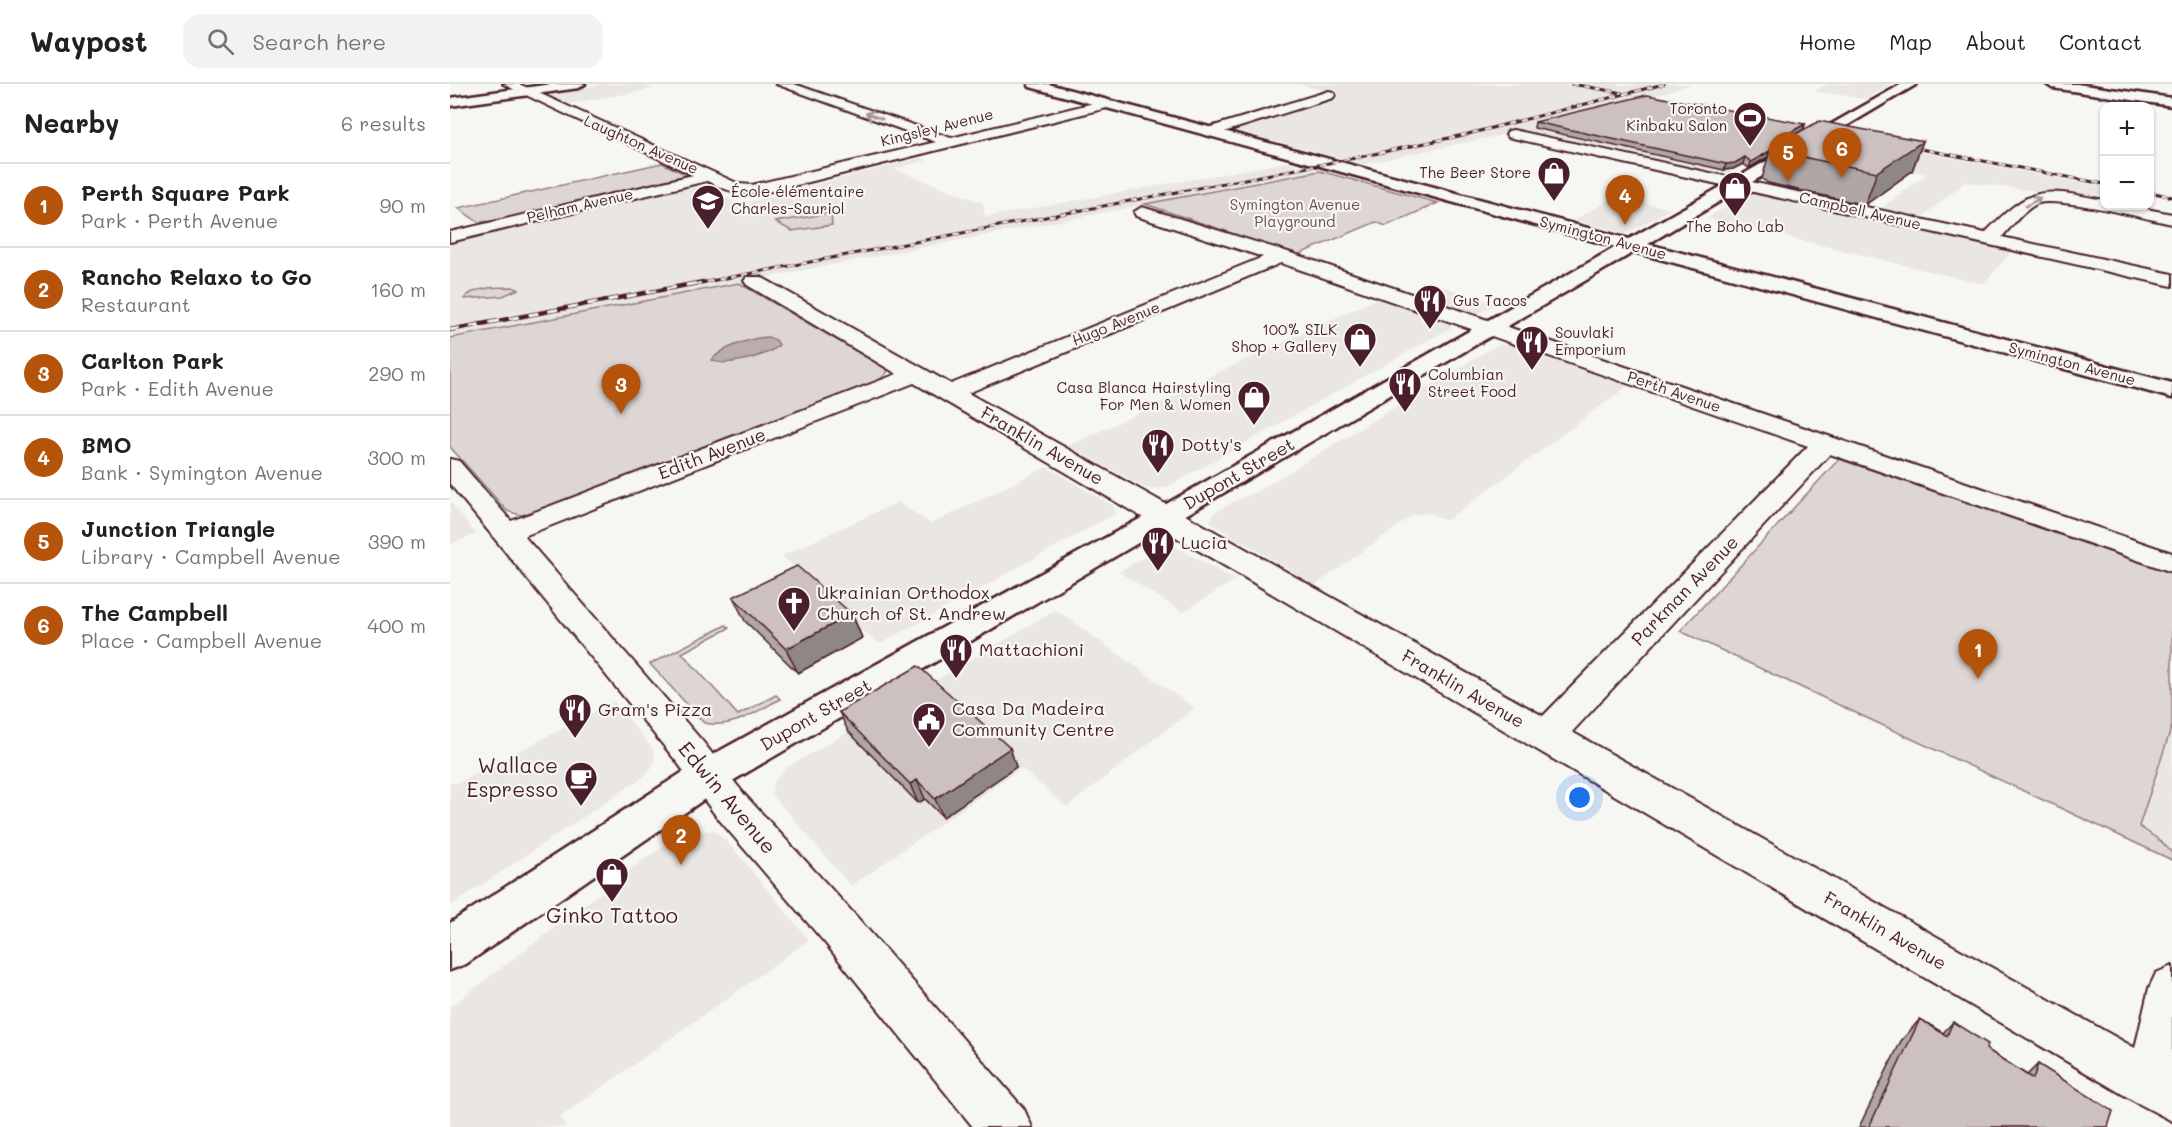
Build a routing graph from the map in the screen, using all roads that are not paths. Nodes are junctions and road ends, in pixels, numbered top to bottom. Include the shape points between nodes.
1 (509, 84) edge
2 (579, 84) edge
3 (782, 84) edge
4 (1034, 84) edge
5 (1911, 84) edge
6 (2052, 84) edge
7 (1304, 88) dead end
8 (525, 92) junction
9 (450, 102) edge
10 (2172, 102) edge
11 (1106, 104) junction
12 (1209, 132) junction
13 (1513, 134) dead end
14 (950, 142) junction
15 (709, 176) junction
16 (1737, 184) junction
17 (777, 185) joint
18 (1142, 212) dead end
19 (450, 218) edge
20 (2172, 219) edge
21 (469, 232) junction
22 (450, 237) edge
23 (1989, 240) junction
24 (1632, 246) junction
25 (1281, 256) junction
26 (2172, 280) edge
27 (754, 281) dead end
28 (1491, 328) junction
29 (917, 374) junction
30 (2172, 391) edge
31 (951, 393) junction
32 (1824, 445) junction
33 (450, 467) edge
34 (1164, 518) junction
35 (507, 533) junction
36 (2172, 563) edge
37 (1546, 736) junction
38 (708, 776) junction
39 (450, 949) edge
40 (2172, 988) edge
41 (2161, 1090) edge
42 (1006, 1127) edge

1 - 8 street, Laughton Avenue
2 - 8 main road
14 -> 3 street
4 - 11 main road, Symington Avenue
5 - 16 main road, Dupont Street
6 - 10 main road
7 - 12 street via 1329,95
8 - 9 main road
8 - 15 street, Laughton Avenue
11 - 12 main road, Symington Avenue
11 - 14 street, Kingsley Avenue
12 - 24 main road, Symington Avenue
13 - 16 street, Campbell Avenue
14 - 17 street, Kingsley Avenue
15 - 17 street, Laughton Avenue via 736,189
15 - 21 street, Pelham Avenue
16 - 23 street, Campbell Avenue
16 - 24 main road, Dupont Street
18 - 25 street, Perth Avenue
19 - 21 street
23 -> 20 street via 2039,197
21 - 22 street, Pelham Avenue
23 - 26 street, Campbell Avenue
24 - 28 main road, Dupont Street
24 - 30 main road, Symington Avenue
25 - 28 street, Perth Avenue
25 - 31 street, Hugo Avenue
27 - 29 street, Franklin Avenue
28 - 32 street, Perth Avenue
28 - 34 main road, Dupont Street
29 - 31 street, Franklin Avenue
29 - 35 street, Edith Avenue
31 - 34 street, Franklin Avenue
32 - 36 street, Perth Avenue
32 - 37 street, Parkman Avenue
33 - 35 street, Edwin Avenue
34 - 37 street, Franklin Avenue
34 - 38 main road, Dupont Street
35 - 38 street, Edwin Avenue
37 - 41 street, Franklin Avenue
38 - 39 main road, Dupont Street
38 - 42 street, Edwin Avenue
40 - 41 street

